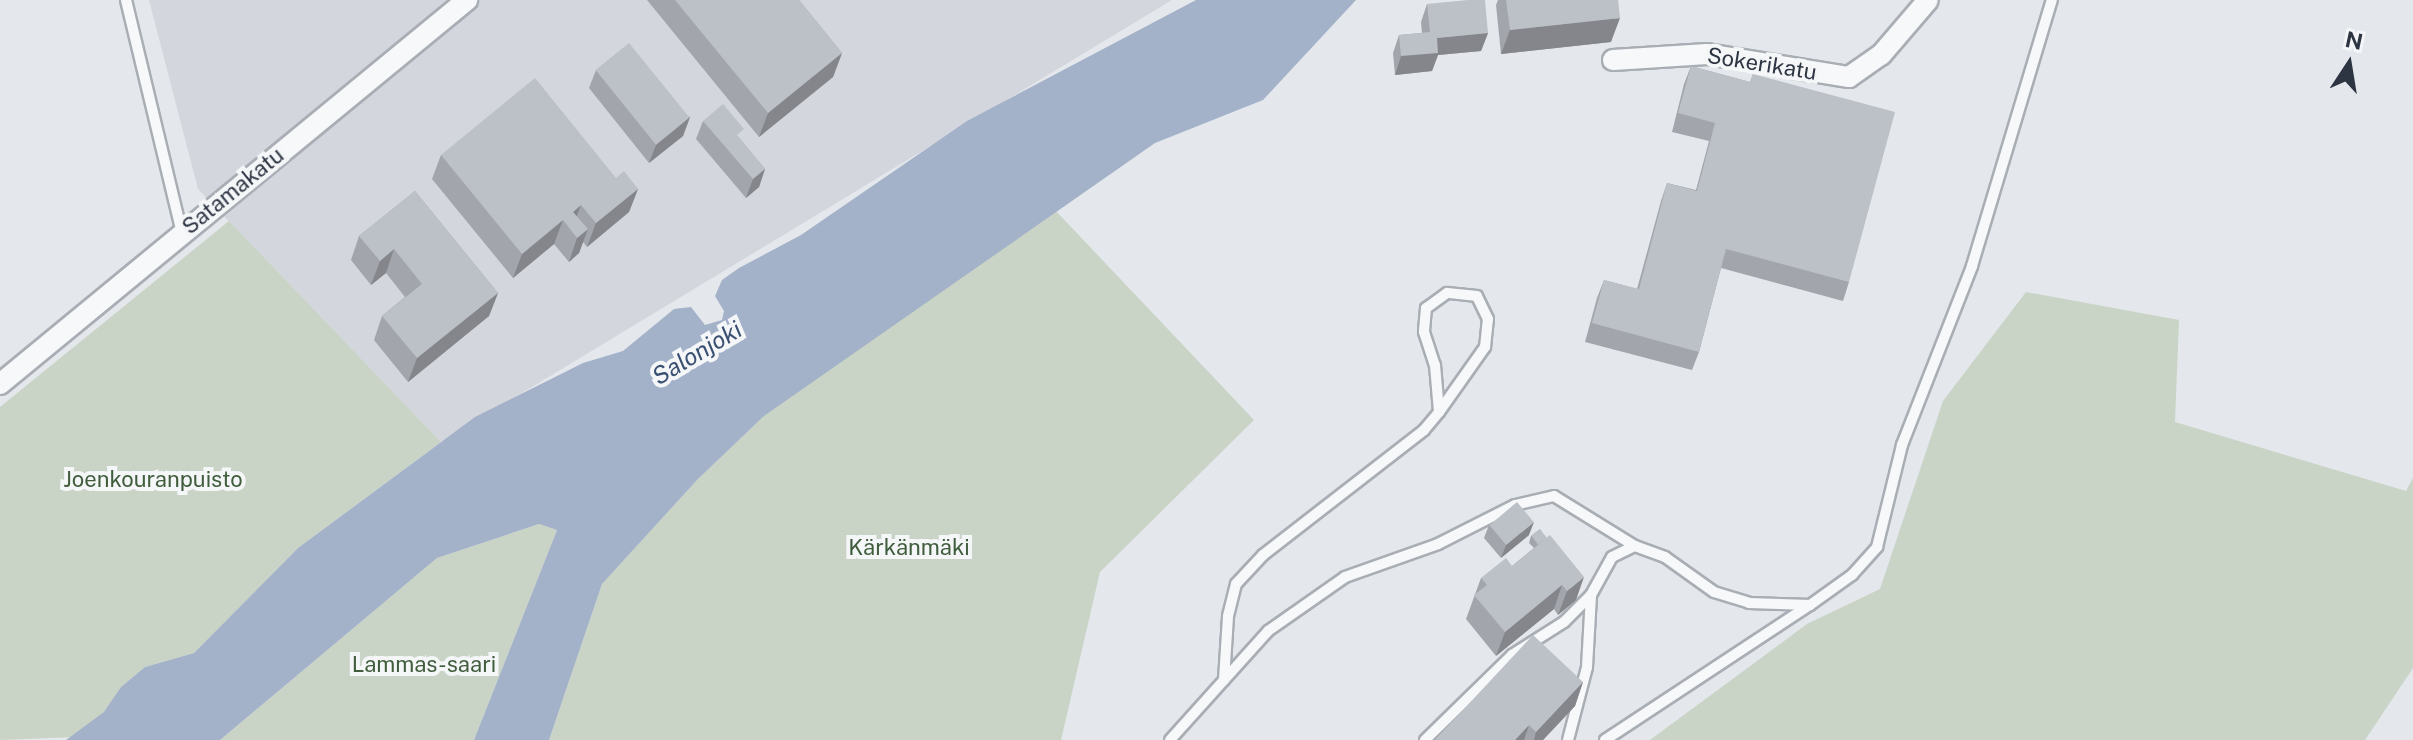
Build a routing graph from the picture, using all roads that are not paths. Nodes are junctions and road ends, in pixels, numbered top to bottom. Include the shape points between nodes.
1 (126, 0) edge
2 (467, 0) edge
3 (1928, 0) edge
4 (2052, 0) edge
5 (1613, 60) dead end
6 (182, 233) junction
7 (0, 384) edge
8 (1439, 412) junction
9 (1635, 546) junction
10 (1591, 595) junction
11 (1810, 605) junction
12 (1224, 680) junction
13 (1170, 740) edge
14 (1425, 740) edge
15 (1568, 740) edge
16 (1605, 740) edge

1 - 6 lane
2 - 6 street, Satamakatu
3 - 5 street, Sokerikatu via 1881,55 1849,77 1707,54
4 - 11 lane via 1972,266 1902,445 1877,547 1852,575
6 - 7 street, Satamakatu
8 - 8 lane via 1485,347 1488,319 1477,296 1447,293 1426,308 1424,332 1435,365
8 - 12 lane via 1378,469 1263,555 1236,584
9 - 10 lane via 1612,557
9 - 11 lane via 1665,557 1714,592 1749,603
9 - 12 lane via 1554,496 1515,505 1438,544 1345,577 1268,631
10 - 14 lane via 1564,622 1512,655
10 - 15 lane via 1587,667
11 - 16 lane
12 - 13 lane

